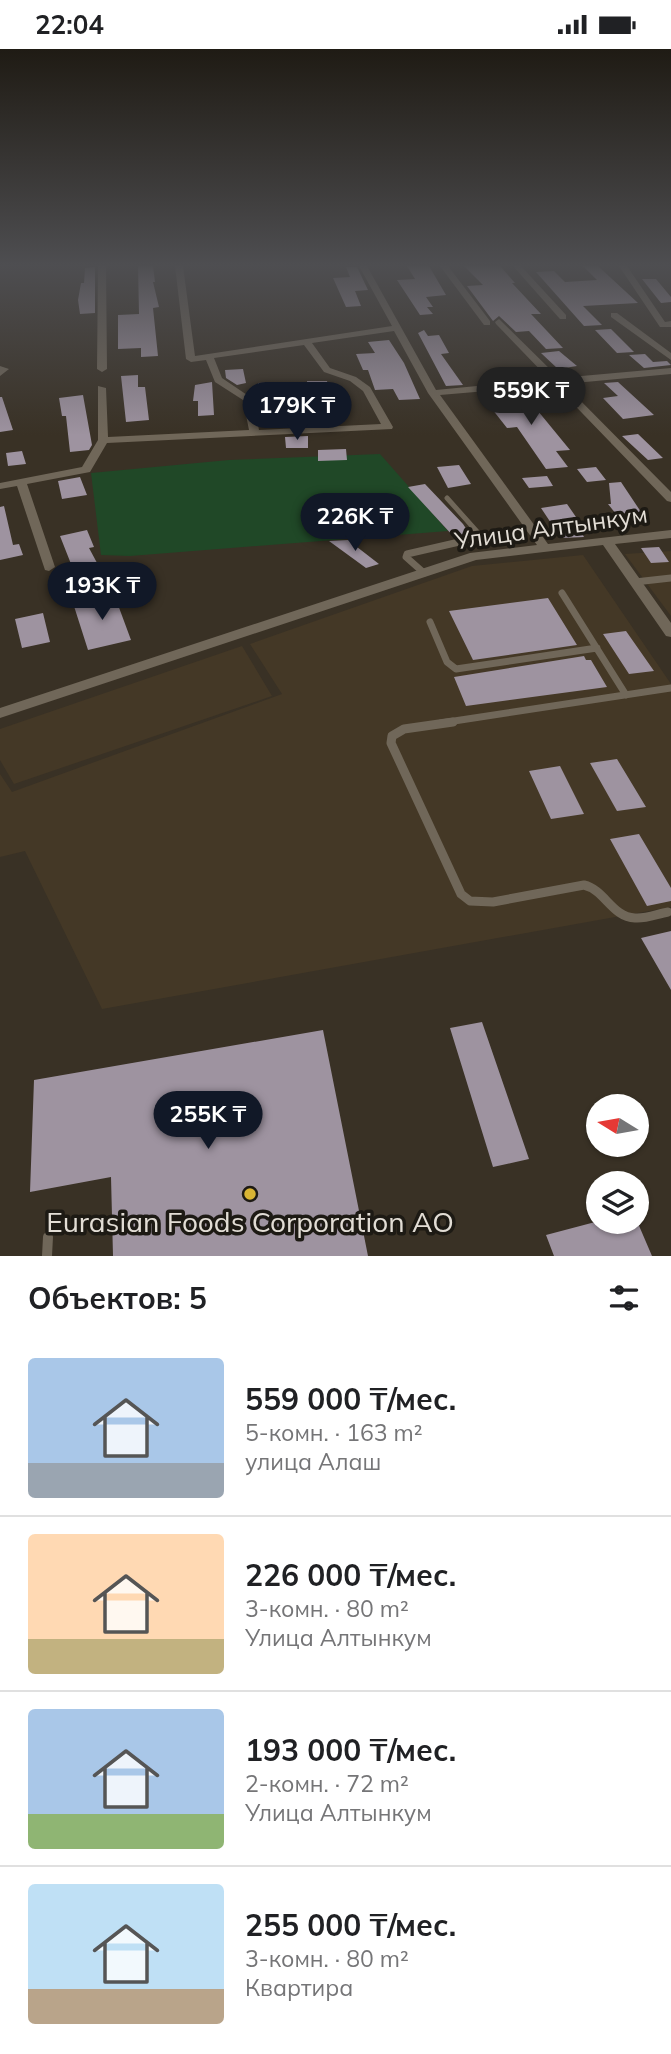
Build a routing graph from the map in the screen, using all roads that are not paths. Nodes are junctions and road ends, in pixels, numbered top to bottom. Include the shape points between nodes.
1 (102, 322) edge
2 (186, 322) edge
3 (393, 322) edge
4 (499, 322) dead end
5 (624, 322) edge
6 (396, 328) junction
7 (307, 342) junction
8 (209, 356) junction
9 (671, 357) edge
10 (102, 369) dead end
11 (671, 371) edge
12 (559, 382) junction
13 (101, 388) dead end
14 (433, 393) junction
15 (254, 432) junction
16 (103, 440) junction
17 (21, 482) junction
18 (0, 486) edge
19 (447, 498) dead end
20 (671, 499) edge
21 (671, 534) edge
22 (607, 543) junction
23 (544, 547) junction
24 (49, 567) dead end
25 (424, 573) junction
26 (671, 578) edge
27 (635, 582) junction
28 (562, 593) dead end
29 (430, 622) dead end
30 (671, 633) edge
31 (597, 648) junction
32 (671, 688) edge
33 (626, 695) junction
34 (0, 713) edge
35 (668, 912) dead end
36 (48, 1237) dead end
37 (47, 1256) edge

1 - 10 street
2 - 8 street via 191,359
3 - 6 street
4 - 12 street
5 - 9 street
6 - 7 street
6 - 14 street
7 - 8 street
7 - 15 street via 327,370 367,389 388,427
8 - 15 street via 218,380 248,399
11 - 12 street
12 - 14 street
12 - 20 street
13 - 16 street
14 - 23 street
15 - 16 street
16 - 17 street via 86,470
17 - 18 street
17 - 24 street
19 - 25 lane via 481,537 407,554
21 - 22 street, Улица Алтынкум
22 - 23 street, Улица Алтынкум
22 - 27 street
23 - 25 street, Улица Алтынкум via 474,556
25 - 34 street, Улица Алтынкум
26 - 27 lane
27 - 30 street
28 - 31 lane
29 - 31 lane via 447,662 456,669
31 - 33 lane
32 - 33 lane
33 - 35 lane via 404,729 392,736 391,743 461,894 470,901 493,902 584,885 600,891 628,917
36 - 37 lane

